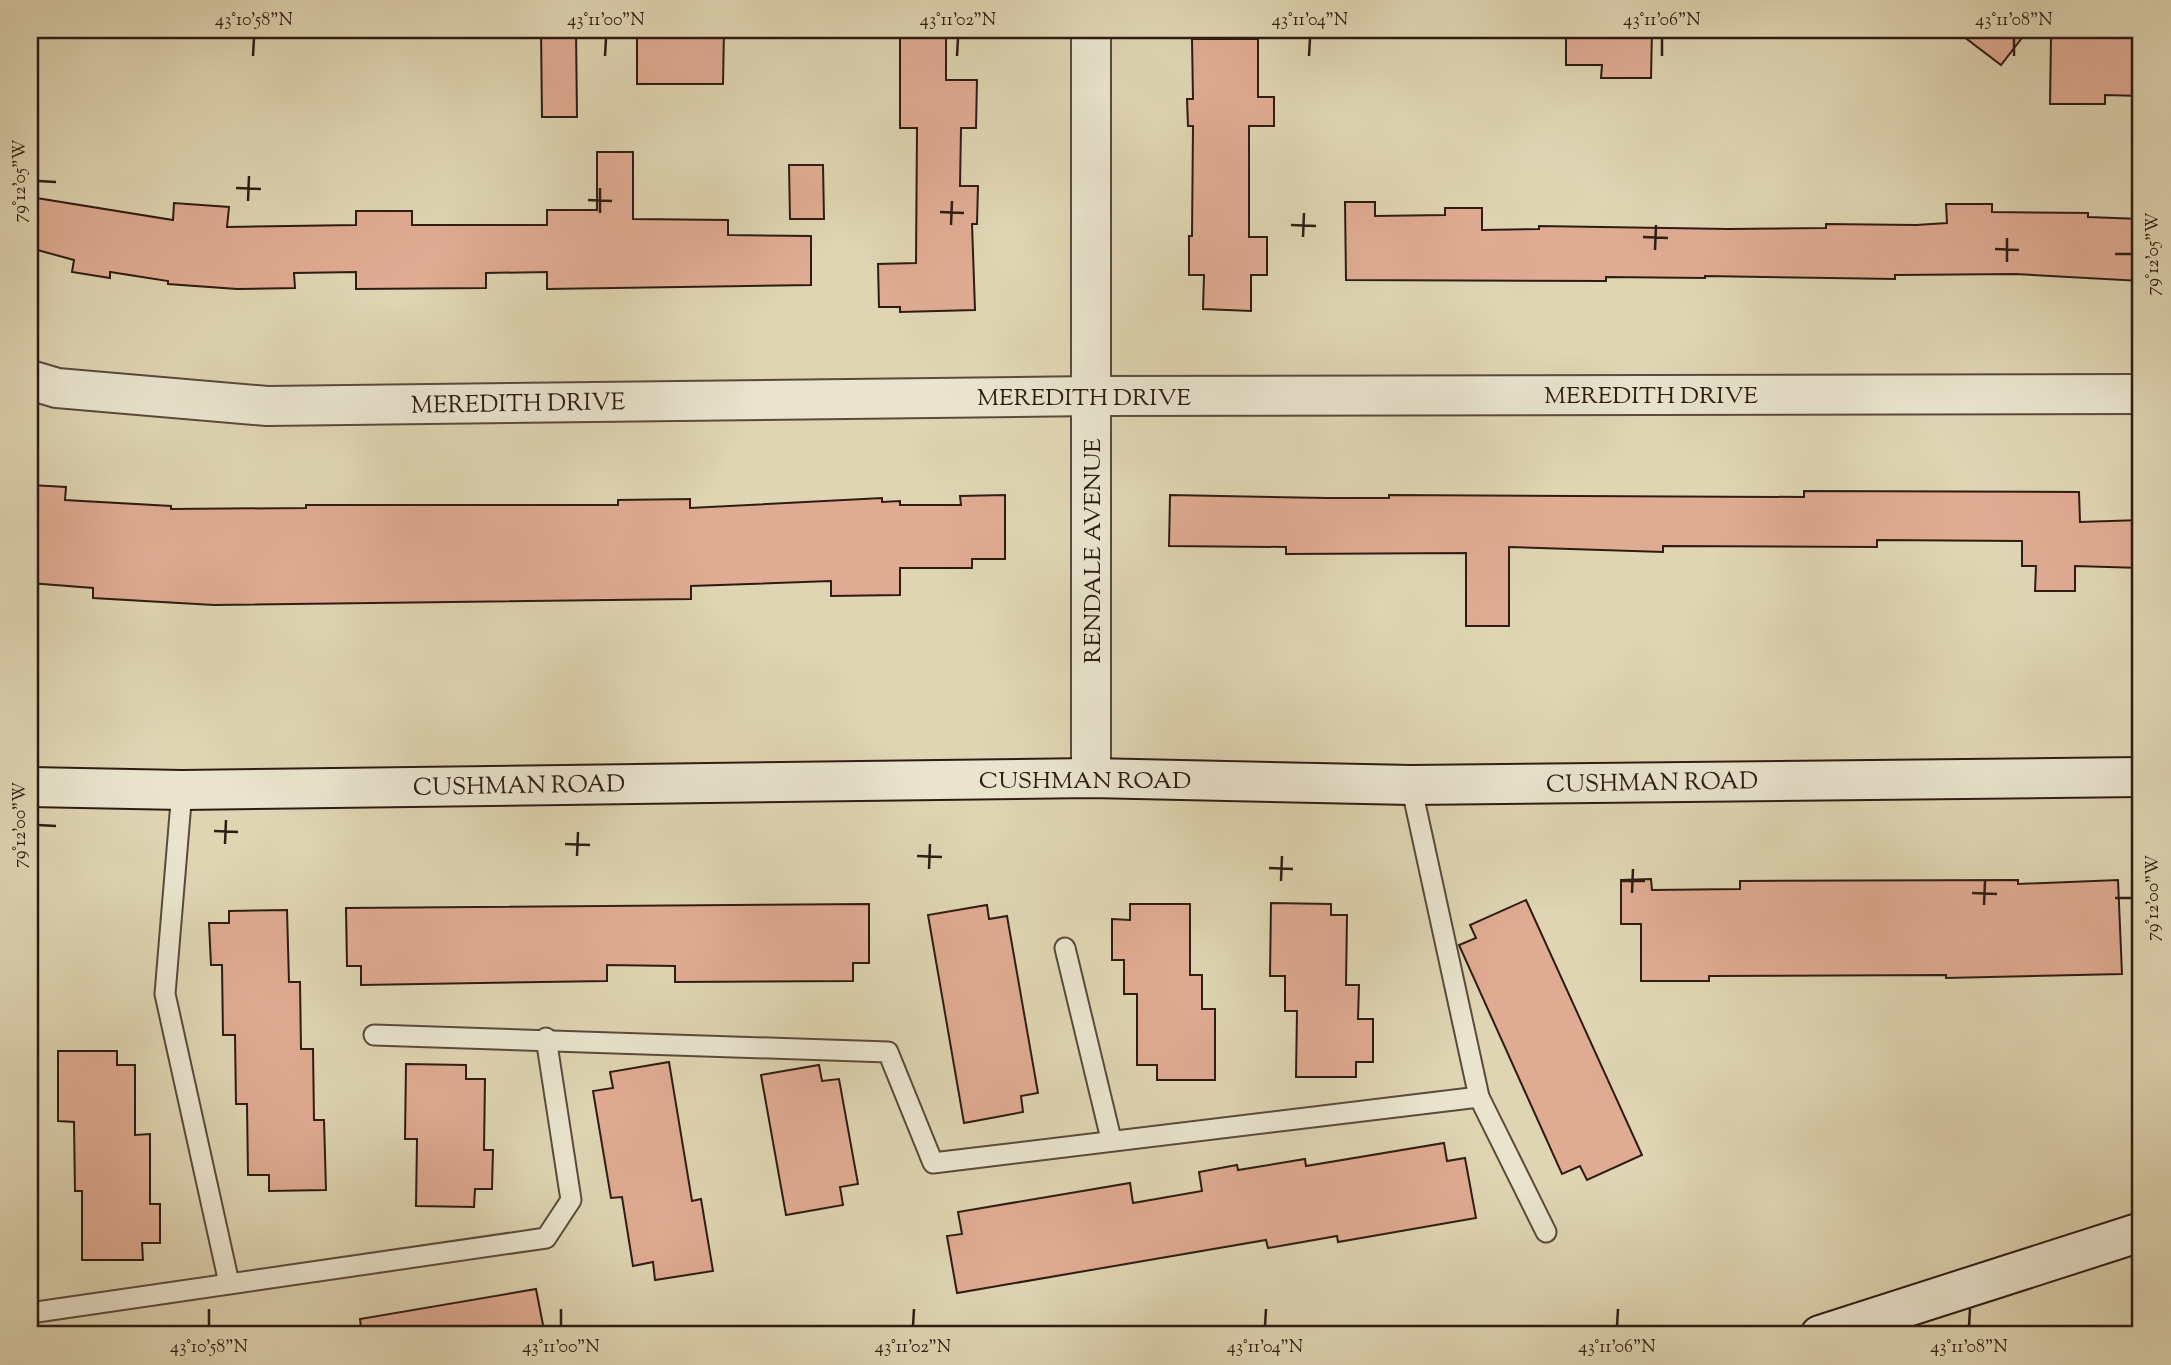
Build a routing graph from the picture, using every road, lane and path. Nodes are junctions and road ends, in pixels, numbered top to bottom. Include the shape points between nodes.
1 (1091, 30) edge
2 (30, 380) edge
3 (2141, 394) edge
4 (1092, 396) junction
5 (2141, 777) edge
6 (1091, 778) junction
7 (1411, 785) junction
8 (30, 787) edge
9 (182, 790) junction
10 (1065, 948) dead end
11 (374, 1035) dead end
12 (546, 1038) junction
13 (1479, 1097) junction
14 (1111, 1139) junction
15 (1546, 1232) dead end
16 (2141, 1232) edge
17 (229, 1283) junction
18 (30, 1313) edge
19 (1820, 1335) edge

1 - 4 street, RENDALE AVENUE
2 - 4 street, MEREDITH DRIVE via 57,388 267,406
3 - 4 street, MEREDITH DRIVE
4 - 6 street, RENDALE AVENUE
5 - 7 street, CUSHMAN ROAD
6 - 7 street, CUSHMAN ROAD
6 - 9 street, CUSHMAN ROAD
7 - 13 lane
8 - 9 street, CUSHMAN ROAD
9 - 17 lane via 165,994
10 - 14 lane
11 - 12 lane
12 - 14 lane via 888,1052 933,1163
12 - 17 lane via 571,1200 546,1238
13 - 14 lane
13 - 15 lane
16 - 19 street
17 - 18 lane

